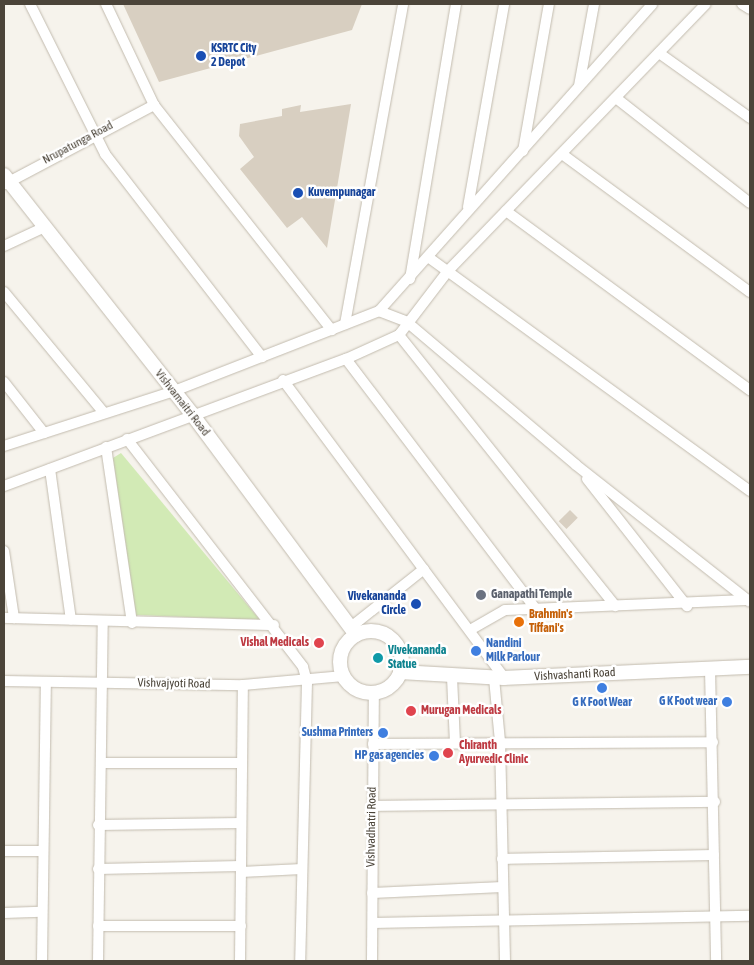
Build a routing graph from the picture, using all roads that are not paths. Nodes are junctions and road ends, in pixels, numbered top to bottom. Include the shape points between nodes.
1 (30, 4) edge
2 (106, 4) edge
3 (402, 4) edge
4 (456, 4) edge
5 (504, 4) edge
6 (549, 4) edge
7 (594, 4) edge
8 (653, 4) edge
9 (706, 4) edge
10 (742, 4) edge
11 (750, 9) edge
12 (659, 53) junction
13 (579, 87) junction
14 (616, 98) junction
15 (154, 105) junction
16 (750, 118) edge
17 (93, 134) junction
18 (523, 152) junction
19 (562, 154) junction
20 (5, 180) edge
21 (750, 203) edge
22 (468, 207) junction
23 (506, 211) junction
24 (45, 227) junction
25 (4, 246) edge
26 (428, 257) junction
27 (448, 271) junction
28 (410, 280) junction
29 (4, 292) edge
30 (750, 292) edge
31 (380, 311) junction
32 (407, 322) junction
33 (345, 324) junction
34 (332, 330) junction
35 (399, 334) junction
36 (262, 357) junction
37 (346, 359) junction
38 (283, 380) junction
39 (4, 382) edge
40 (750, 390) edge
41 (174, 391) junction
42 (104, 413) junction
43 (192, 414) junction
44 (44, 433) junction
45 (127, 439) junction
46 (6, 444) edge
47 (106, 447) junction
48 (576, 465) junction
49 (50, 469) junction
50 (4, 486) edge
51 (750, 491) edge
52 (4, 551) edge
53 (424, 569) junction
54 (749, 601) edge
55 (615, 606) junction
56 (687, 606) junction
57 (536, 609) junction
58 (9, 618) edge
59 (71, 620) junction
60 (103, 622) junction
61 (132, 623) junction
62 (274, 625) junction
63 (470, 630) junction
64 (354, 631) junction
65 (750, 667) edge
66 (710, 669) junction
67 (400, 672) junction
68 (344, 676) junction
69 (452, 677) junction
70 (499, 678) junction
71 (4, 681) edge
72 (46, 682) junction
73 (307, 682) junction
74 (102, 684) junction
75 (243, 685) junction
76 (374, 692) junction
77 (500, 741) junction
78 (713, 742) junction
79 (455, 743) junction
80 (374, 744) junction
81 (100, 763) junction
82 (242, 763) junction
83 (715, 802) junction
84 (502, 805) junction
85 (372, 806) junction
86 (241, 822) junction
87 (98, 825) junction
88 (4, 851) edge
89 (42, 851) junction
90 (714, 855) junction
91 (502, 860) junction
92 (98, 869) junction
93 (241, 869) junction
94 (302, 869) junction
95 (503, 887) junction
96 (372, 893) junction
97 (41, 912) junction
98 (4, 913) edge
99 (750, 916) edge
100 (716, 918) junction
101 (505, 919) junction
102 (373, 923) junction
103 (98, 926) junction
104 (241, 926) junction
105 (42, 961) edge
106 (98, 961) edge
107 (240, 961) edge
108 (300, 961) edge
109 (372, 961) edge
110 (505, 961) edge
111 (716, 961) edge

1 - 17 street
2 - 15 street
3 - 33 street
4 - 28 street
5 - 22 street
6 - 18 street
7 - 13 street
8 - 13 street
9 - 12 street
10 - 11 street
12 - 14 street
12 - 16 street
13 - 18 street
14 - 19 street
14 - 21 street
15 - 17 street, Nrupatunga Road
15 - 34 street
17 - 20 street, Nrupatunga Road
17 - 36 street
18 - 22 street
19 - 23 street
19 - 30 street
20 - 24 street, Vishvamaitri Road
22 - 26 street
23 - 27 street
23 - 40 street
24 - 25 street
24 - 41 street, Vishvamaitri Road
26 - 27 street
26 - 28 street
27 - 32 street
27 - 51 street
28 - 31 street
29 - 42 street
31 - 32 street
31 - 33 street
32 - 35 street
32 - 48 street
33 - 34 street
34 - 36 street
35 - 37 street
35 - 55 street
36 - 41 street
37 - 38 street
37 - 57 street
38 - 43 street
38 - 53 street
39 - 44 street
41 - 42 street
41 - 43 street, Vishvamaitri Road
42 - 44 street
43 - 45 street
43 - 64 street, Vishvamaitri Road
44 - 46 street
45 - 47 street
45 - 62 street
47 - 49 street
47 - 61 street
48 - 54 street
48 - 56 street
49 - 50 street
49 - 59 street
52 - 58 street
53 - 63 street
53 - 64 street
54 - 56 street
55 - 56 street
55 - 57 street
57 - 63 street via 505,610
58 - 59 street
59 - 60 street
60 - 61 street
60 - 74 street
61 - 62 street
62 - 73 street via 304,667
63 - 70 street
64 - 67 street via 388,636 400,652
64 - 68 street via 341,656
65 - 66 street, Vishvashanti Road
66 - 70 street, Vishvashanti Road
66 - 78 street
67 - 69 street, Vishvashanti Road
67 - 76 street via 387,688
68 - 73 street, Vishvajyoti Road
68 - 76 street via 358,690
69 - 70 street, Vishvashanti Road
69 - 79 street
70 - 77 street
71 - 72 street, Vishvajyoti Road
72 - 74 street, Vishvajyoti Road
72 - 89 street
73 - 75 street, Vishvajyoti Road
73 - 94 street
74 - 75 street, Vishvajyoti Road
74 - 81 street
75 - 82 street
76 - 80 street, Vishvadhatri Road
77 - 78 street
77 - 79 street
77 - 84 street
78 - 83 street
79 - 80 street
80 - 85 street, Vishvadhatri Road
81 - 82 street
81 - 87 street
82 - 86 street
83 - 84 street
83 - 90 street
84 - 85 street
84 - 91 street
85 - 96 street, Vishvadhatri Road
86 - 87 street
86 - 93 street
87 - 92 street
88 - 89 street
89 - 97 street
90 - 91 street
90 - 100 street
91 - 95 street
92 - 93 street
92 - 103 street
93 - 94 street
93 - 104 street
94 - 108 street
95 - 96 street
95 - 101 street
96 - 102 street, Vishvadhatri Road
97 - 98 street
97 - 105 street
99 - 100 street
100 - 101 street
100 - 111 street
101 - 102 street
101 - 110 street
102 - 109 street, Vishvadhatri Road
103 - 104 street
103 - 106 street
104 - 107 street

